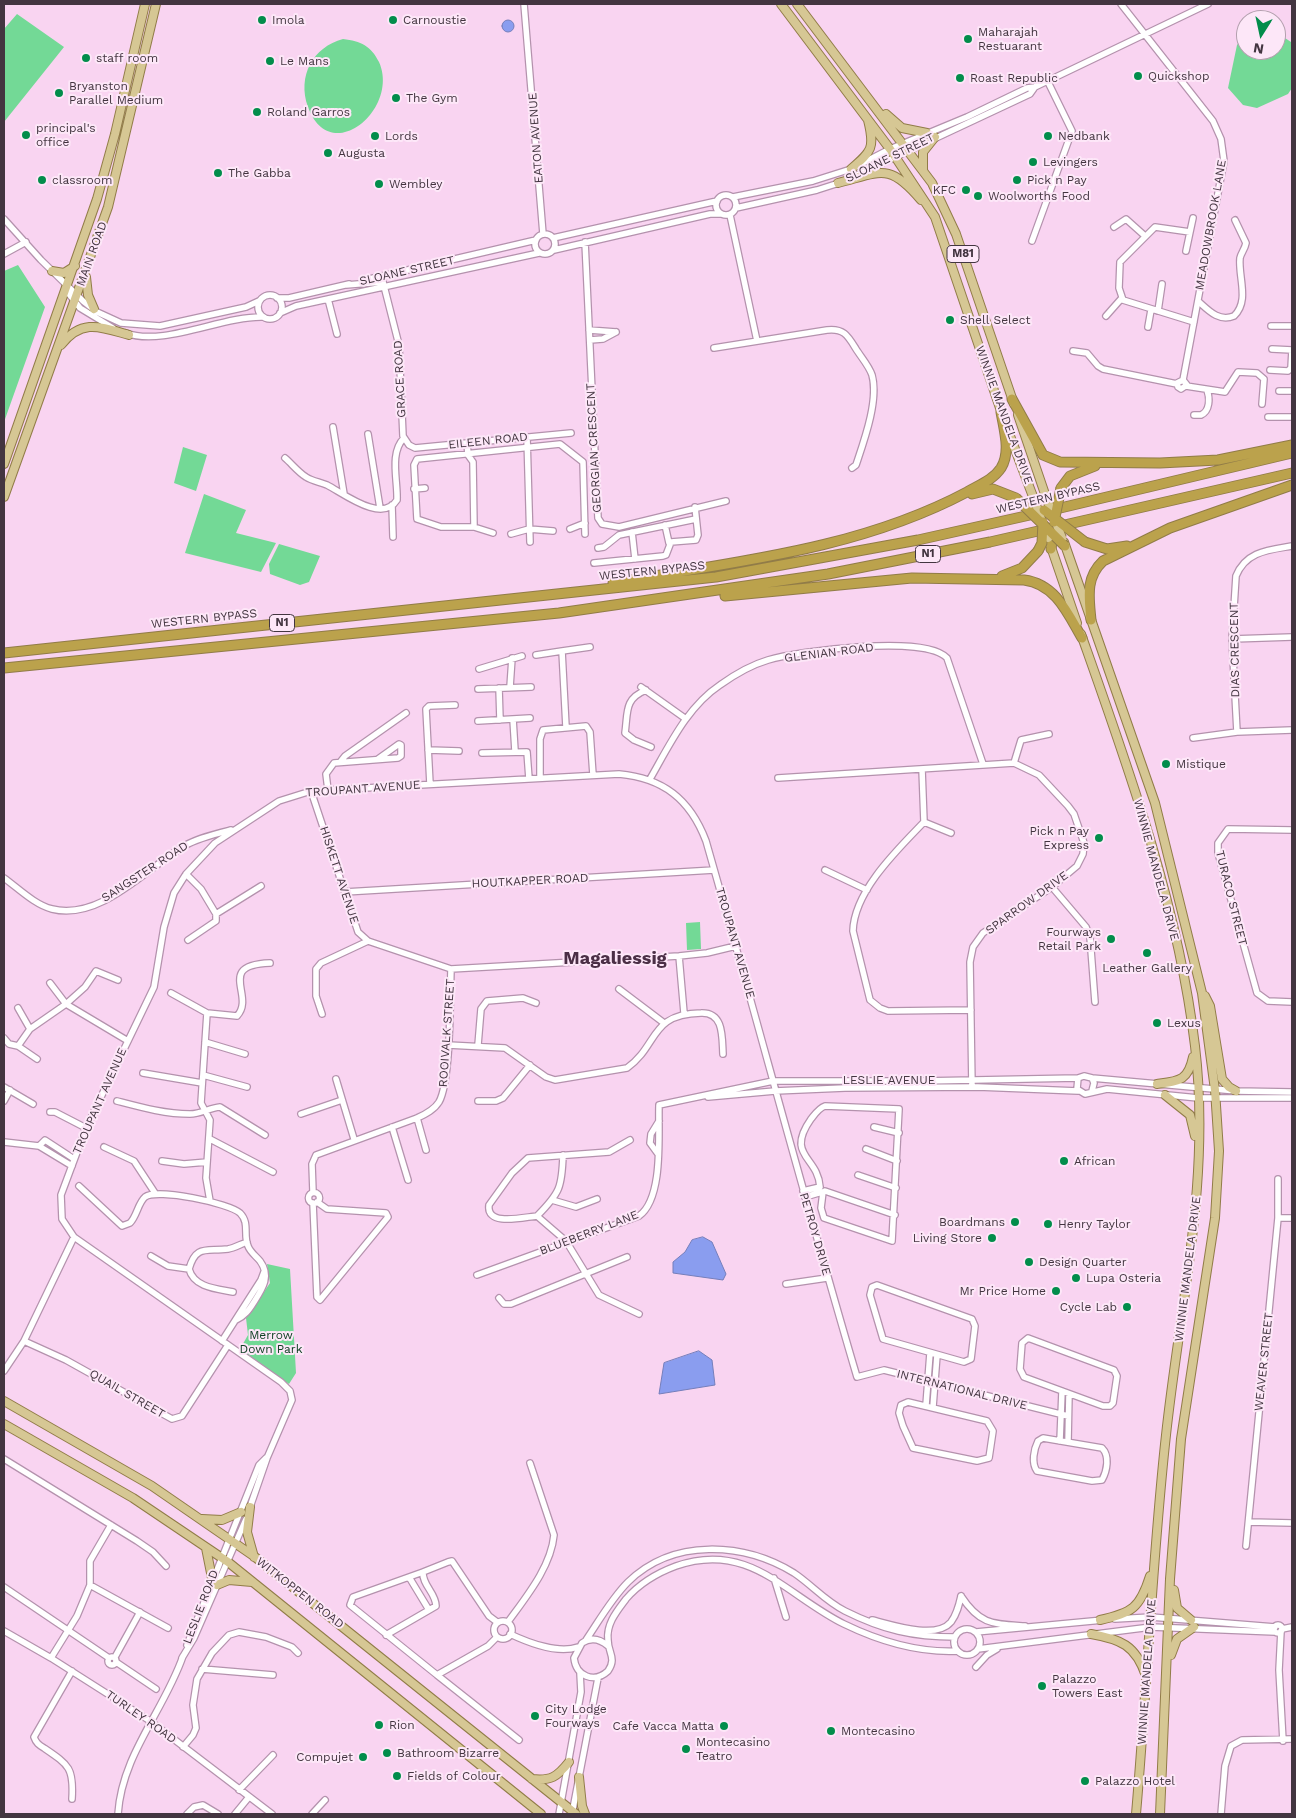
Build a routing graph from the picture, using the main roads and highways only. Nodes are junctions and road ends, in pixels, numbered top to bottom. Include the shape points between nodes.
1 (145, 4) edge
2 (156, 4) edge
3 (781, 4) edge
4 (798, 4) edge
5 (865, 93) junction
6 (868, 117) junction
7 (851, 169) road end
8 (923, 171) junction
9 (838, 183) road end
10 (935, 216) junction
11 (75, 266) junction
12 (87, 270) junction
13 (52, 271) road end
14 (94, 309) road end
15 (129, 335) road end
16 (58, 349) junction
17 (1012, 400) junction
18 (1001, 412) junction
19 (1292, 445) edge
20 (1292, 453) edge
21 (1105, 463) junction
22 (4, 464) edge
23 (1292, 473) edge
24 (1292, 484) edge
25 (1044, 491) junction
26 (1032, 494) junction
27 (4, 497) edge
28 (957, 498) junction
29 (1044, 510) junction
30 (1055, 519) junction
31 (1043, 524) junction
32 (1053, 534) junction
33 (1140, 542) junction
34 (1065, 546) junction
35 (1051, 549) junction
36 (994, 579) junction
37 (561, 592) junction
38 (559, 613) junction
39 (1091, 620) junction
40 (1082, 638) junction
41 (4, 653) edge
42 (4, 668) edge
43 (1202, 993) junction
44 (1195, 1047) junction
45 (1157, 1084) road end
46 (1236, 1092) road end
47 (1165, 1095) road end
48 (1200, 1175) junction
49 (4, 1401) edge
50 (4, 1424) edge
51 (250, 1508) road end
52 (241, 1512) road end
53 (200, 1519) junction
54 (206, 1548) junction
55 (1154, 1555) junction
56 (255, 1557) junction
57 (1170, 1579) junction
58 (254, 1583) junction
59 (1100, 1620) road end
60 (1091, 1634) road end
61 (1167, 1671) junction
62 (1147, 1680) junction
63 (569, 1762) road end
64 (579, 1777) road end
65 (532, 1779) junction
66 (501, 1783) junction
67 (573, 1813) edge
68 (535, 1814) edge
69 (541, 1814) edge
70 (586, 1814) edge
71 (1136, 1814) edge
72 (1160, 1814) edge

1 - 11 main road, MAIN ROAD via 106,167
2 - 12 main road, MAIN ROAD via 111,199
3 - 6 main road, WINNIE MANDELA DRIVE / M81
4 - 5 main road, WINNIE MANDELA DRIVE / M81
5 - 8 main road, WINNIE MANDELA DRIVE / M81
5 - 8 main road via 902,128 931,135 923,152
6 - 7 main road via 872,145 865,157
6 - 10 main road, WINNIE MANDELA DRIVE / M81
8 - 17 main road, WINNIE MANDELA DRIVE / M81 via 956,234
9 - 10 main road via 879,172 893,174
10 - 18 main road, WINNIE MANDELA DRIVE / M81
11 - 13 main road via 64,272
11 - 22 main road, MAIN ROAD via 65,285
12 - 14 main road via 88,295
12 - 16 main road, MAIN ROAD
15 - 16 main road via 87,326 72,334
16 - 27 main road, MAIN ROAD
17 - 21 highway via 1043,456 1060,462
17 - 25 main road, WINNIE MANDELA DRIVE / M81
18 - 26 main road, WINNIE MANDELA DRIVE / M81
18 - 28 highway via 1006,447 1003,465 989,480
19 - 21 highway via 1218,460
20 - 37 highway, WESTERN BYPASS / N1 via 1151,488 844,554 716,577
21 - 30 highway, bridge via 1070,476 1061,488
23 - 38 highway, N1 via 990,542 828,574
24 - 33 highway via 1205,514
25 - 29 highway, bridge
25 - 30 main road, WINNIE MANDELA DRIVE / M81, bridge
26 - 29 highway, bridge
26 - 31 main road, WINNIE MANDELA DRIVE / M81, bridge
28 - 31 highway, bridge via 993,489 1016,498
28 - 37 highway via 843,541
29 - 30 highway, bridge
29 - 31 highway, bridge
30 - 32 highway, bridge
30 - 33 highway, bridge via 1085,542 1107,549
30 - 34 main road, WINNIE MANDELA DRIVE / M81, bridge
31 - 32 highway, bridge
31 - 35 main road, WINNIE MANDELA DRIVE / M81, bridge
31 - 36 highway, bridge via 1038,551 1022,568
32 - 34 highway, bridge
32 - 35 highway
33 - 39 highway via 1103,561 1093,573 1089,592
34 - 39 main road, WINNIE MANDELA DRIVE / M81
35 - 40 main road, WINNIE MANDELA DRIVE / M81
36 - 38 highway via 912,578
36 - 40 highway via 1033,581 1046,587 1056,596
37 - 41 highway, WESTERN BYPASS / N1
38 - 42 highway, N1
39 - 43 main road, WINNIE MANDELA DRIVE via 1156,803
40 - 44 main road, WINNIE MANDELA DRIVE via 1140,806 1172,926
43 - 46 main road via 1210,1006 1222,1080
43 - 57 main road, WINNIE MANDELA DRIVE via 1219,1151 1215,1218 1181,1439
44 - 45 main road via 1188,1074 1180,1080
44 - 48 main road, WINNIE MANDELA DRIVE
47 - 48 main road via 1186,1109 1193,1120
48 - 55 main road, WINNIE MANDELA DRIVE via 1184,1311 1173,1370
49 - 53 main road, WITKOPPEN ROAD via 108,1459
50 - 54 main road, WITKOPPEN ROAD via 133,1498
51 - 56 main road via 248,1536
52 - 53 main road via 222,1520
53 - 56 main road, WITKOPPEN ROAD
54 - 58 main road, WITKOPPEN ROAD
54 - 58 main road via 215,1582
55 - 59 main road via 1142,1600 1130,1611
55 - 62 main road, WINNIE MANDELA DRIVE
56 - 65 main road, WITKOPPEN ROAD
57 - 61 main road, WINNIE MANDELA DRIVE
57 - 61 main road via 1177,1608 1193,1624 1177,1639
58 - 66 main road, WITKOPPEN ROAD
60 - 62 main road via 1110,1637 1128,1646 1140,1661
61 - 72 main road, WINNIE MANDELA DRIVE
62 - 71 main road, WINNIE MANDELA DRIVE
63 - 65 main road via 556,1777
64 - 70 main road
65 - 67 main road, WITKOPPEN ROAD
66 - 68 main road
66 - 69 main road, WITKOPPEN ROAD

